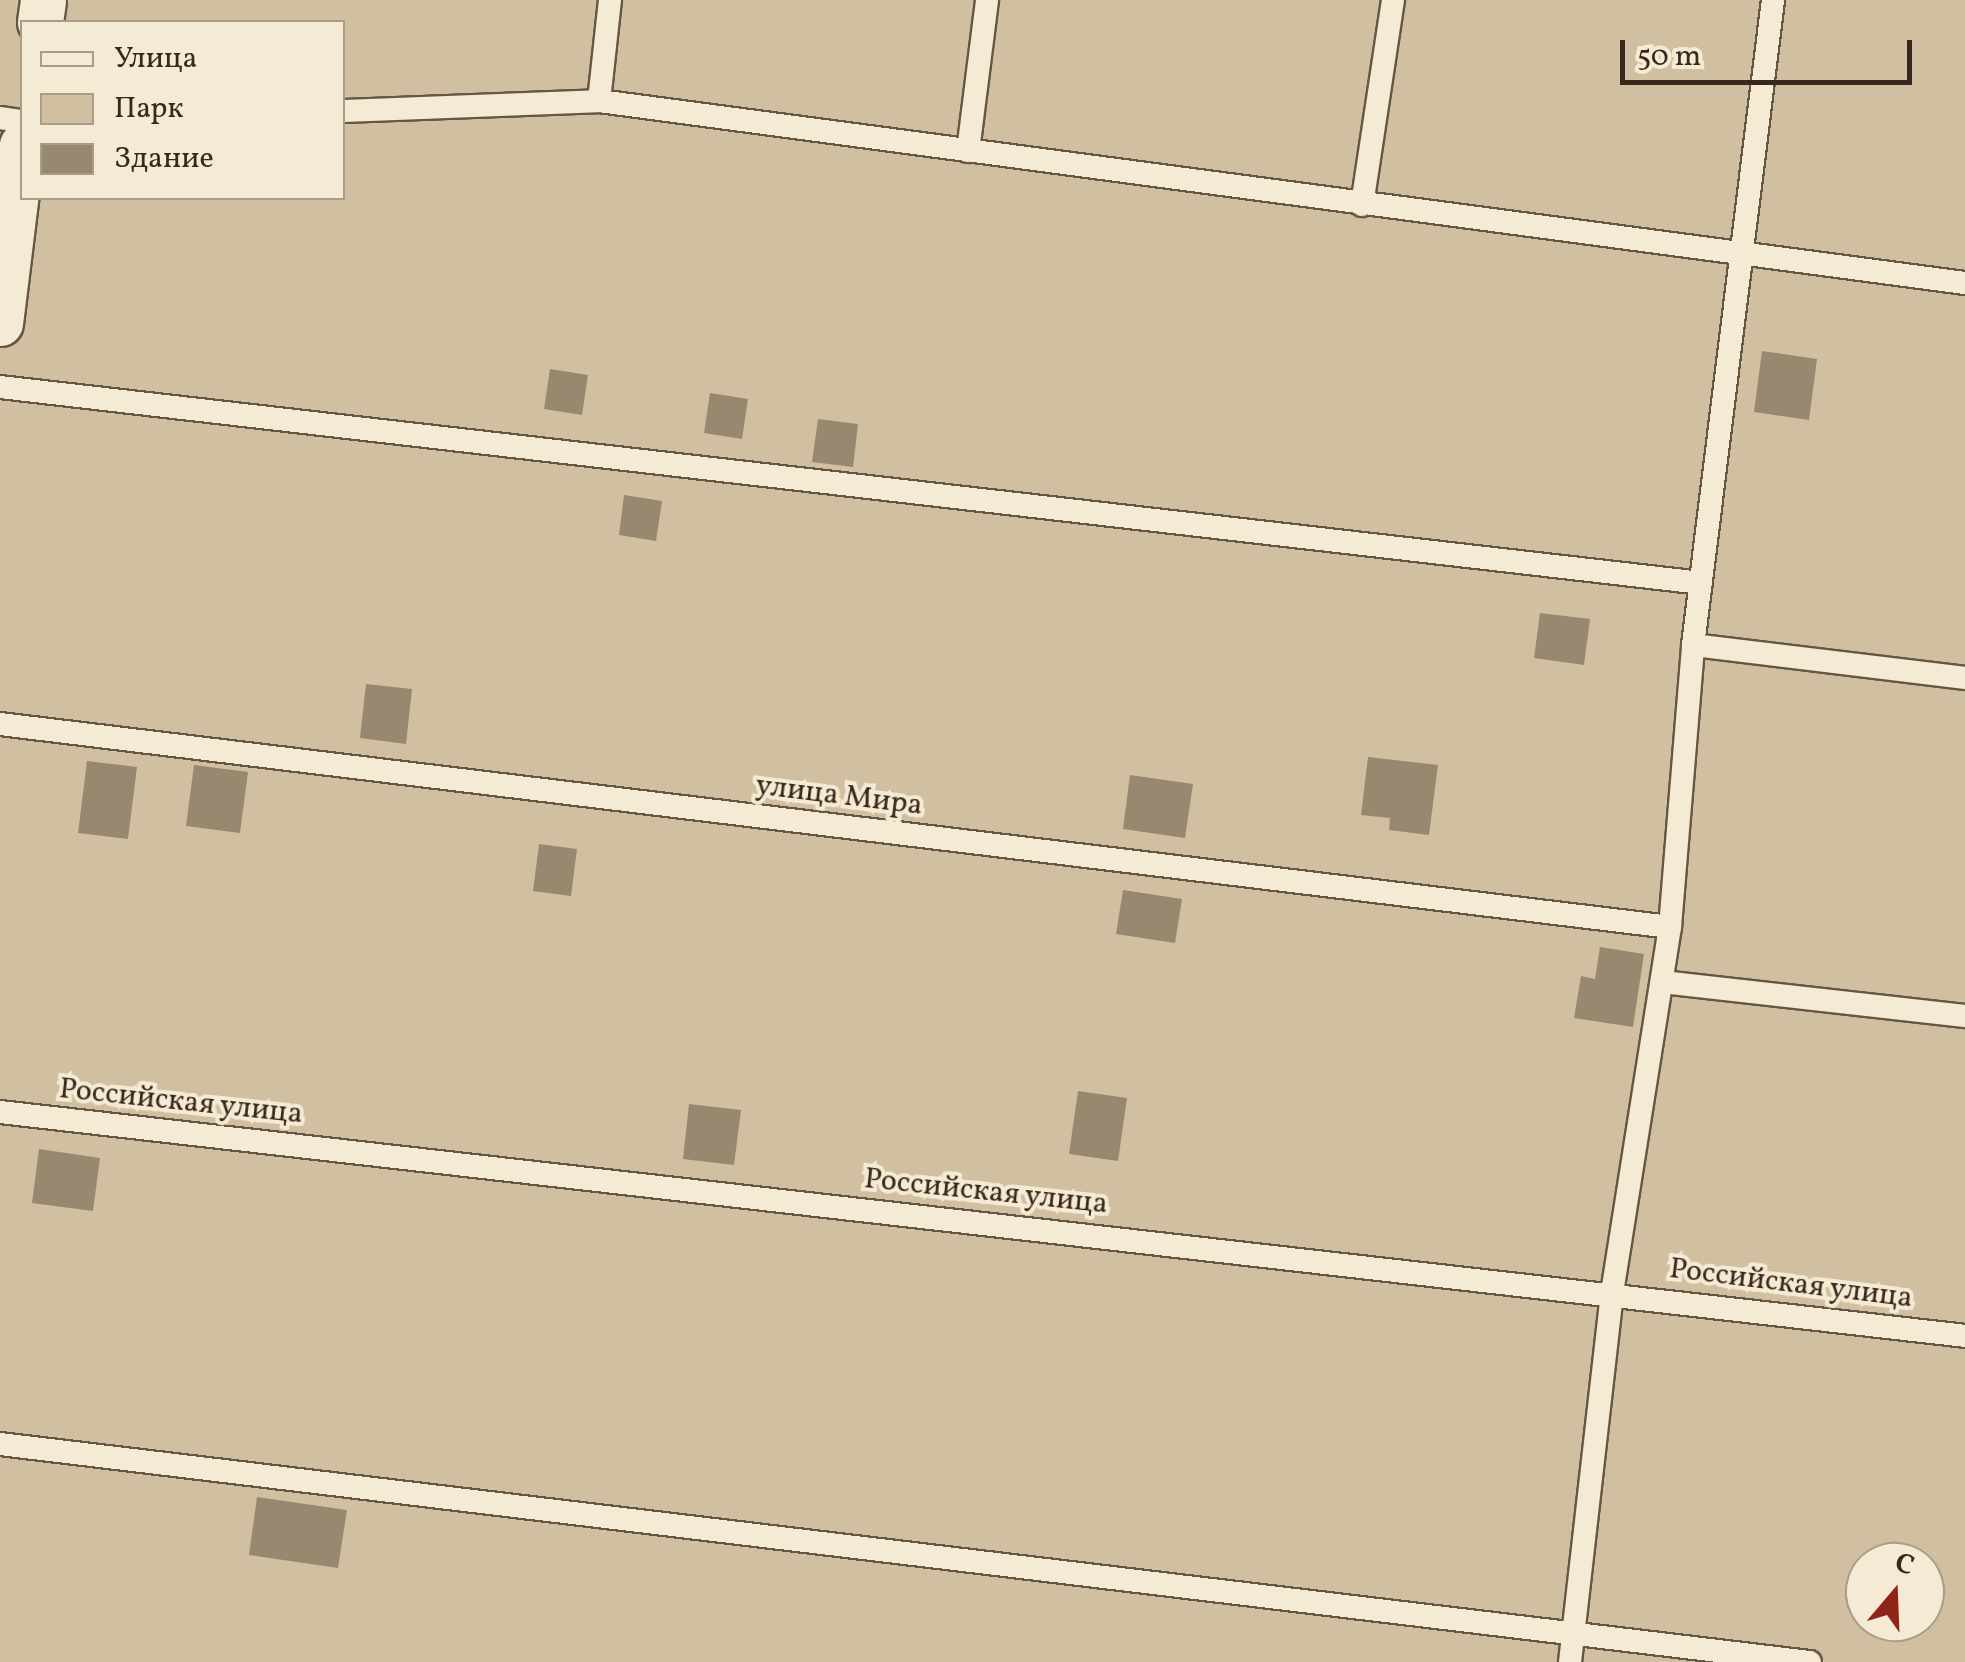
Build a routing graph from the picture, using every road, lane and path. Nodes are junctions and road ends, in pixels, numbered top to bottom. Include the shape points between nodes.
1 (610, 0) edge
2 (986, 0) edge
3 (1393, 0) edge
4 (1773, 0) edge
5 (599, 102) junction
6 (345, 110) edge
7 (968, 151) junction
8 (20, 160) edge
9 (1362, 205) junction
10 (1742, 256) junction
11 (1965, 283) edge
12 (0, 323) edge
13 (0, 387) edge
14 (1701, 583) junction
15 (1693, 645) junction
16 (1965, 678) edge
17 (0, 724) edge
18 (1670, 927) junction
19 (1662, 982) junction
20 (1965, 1016) edge
21 (0, 1112) edge
22 (1612, 1293) junction
23 (1965, 1336) edge
24 (0, 1444) edge
25 (1573, 1632) junction
26 (1570, 1662) edge
27 (1810, 1662) edge

1 - 5 lane
2 - 7 lane
3 - 9 lane
4 - 10 lane
5 - 6 lane
5 - 7 lane
7 - 9 lane
8 - 12 street
9 - 10 lane
10 - 11 lane
10 - 14 lane
13 - 14 lane
14 - 15 lane
15 - 16 lane
15 - 18 lane
17 - 18 lane, улица Мира
18 - 19 lane
19 - 20 lane
19 - 22 lane
21 - 22 lane, Российская улица
22 - 23 lane, Российская улица
22 - 25 lane
24 - 25 lane
25 - 26 lane
25 - 27 lane

